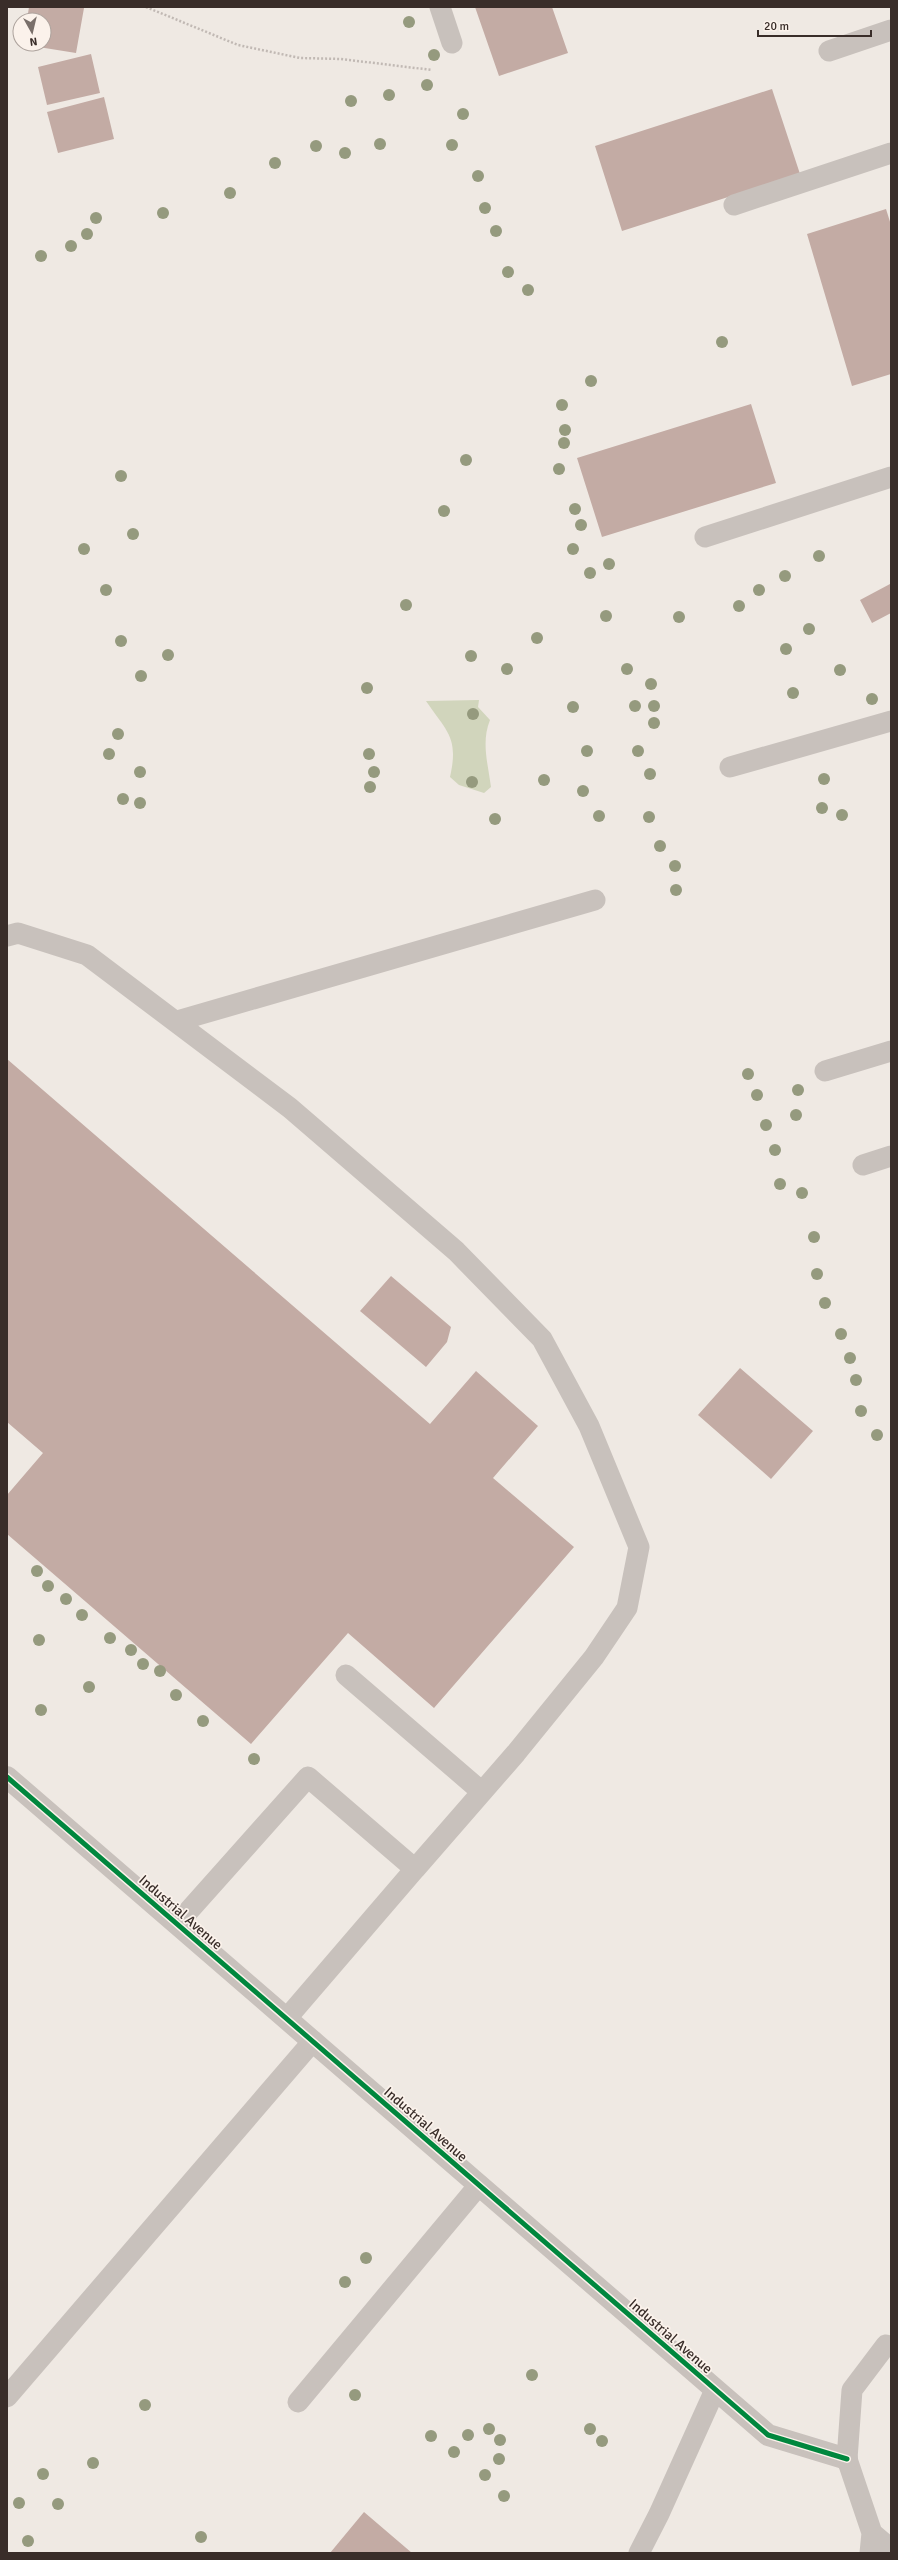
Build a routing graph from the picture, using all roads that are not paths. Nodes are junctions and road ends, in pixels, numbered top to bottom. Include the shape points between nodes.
1 (440, 7) edge
2 (891, 30) edge
3 (452, 43) dead end
4 (829, 52) dead end
5 (891, 153) edge
6 (734, 206) dead end
7 (891, 477) edge
8 (704, 537) dead end
9 (891, 721) edge
10 (730, 767) dead end
11 (595, 900) dead end
12 (7, 936) edge
13 (177, 1021) junction
14 (891, 1051) edge
15 (824, 1071) dead end
16 (891, 1156) edge
17 (863, 1165) dead end
18 (346, 1675) dead end
19 (7, 1776) edge
20 (482, 1792) junction
21 (415, 1869) junction
22 (177, 1924) junction
23 (287, 2018) junction
24 (313, 2041) junction
25 (479, 2185) junction
26 (886, 2345) dead end
27 (715, 2390) junction
28 (7, 2397) edge
29 (298, 2402) dead end
30 (847, 2458) junction
31 (872, 2532) junction
32 (891, 2549) edge
33 (639, 2553) edge
34 (870, 2553) edge

1 - 3 lane
2 - 4 lane
5 - 6 lane
7 - 8 lane
9 - 10 lane
11 - 13 lane
12 - 13 lane via 18,933 87,955
13 - 20 lane via 290,1108 456,1251 542,1339 589,1426 639,1547 627,1608 594,1657
14 - 15 lane
16 - 17 lane
18 - 20 lane
19 - 22 street, Industrial Avenue
20 - 21 lane
21 - 22 lane via 308,1777
21 - 23 lane
22 - 23 street, Industrial Avenue
23 - 24 street, Industrial Avenue
24 - 25 street, Industrial Avenue
24 - 28 lane
25 - 27 street, Industrial Avenue
25 - 29 lane
26 - 30 lane via 852,2390
27 - 30 street, Industrial Avenue via 768,2435
27 - 33 lane
30 - 31 lane
31 - 32 lane
31 - 34 lane

